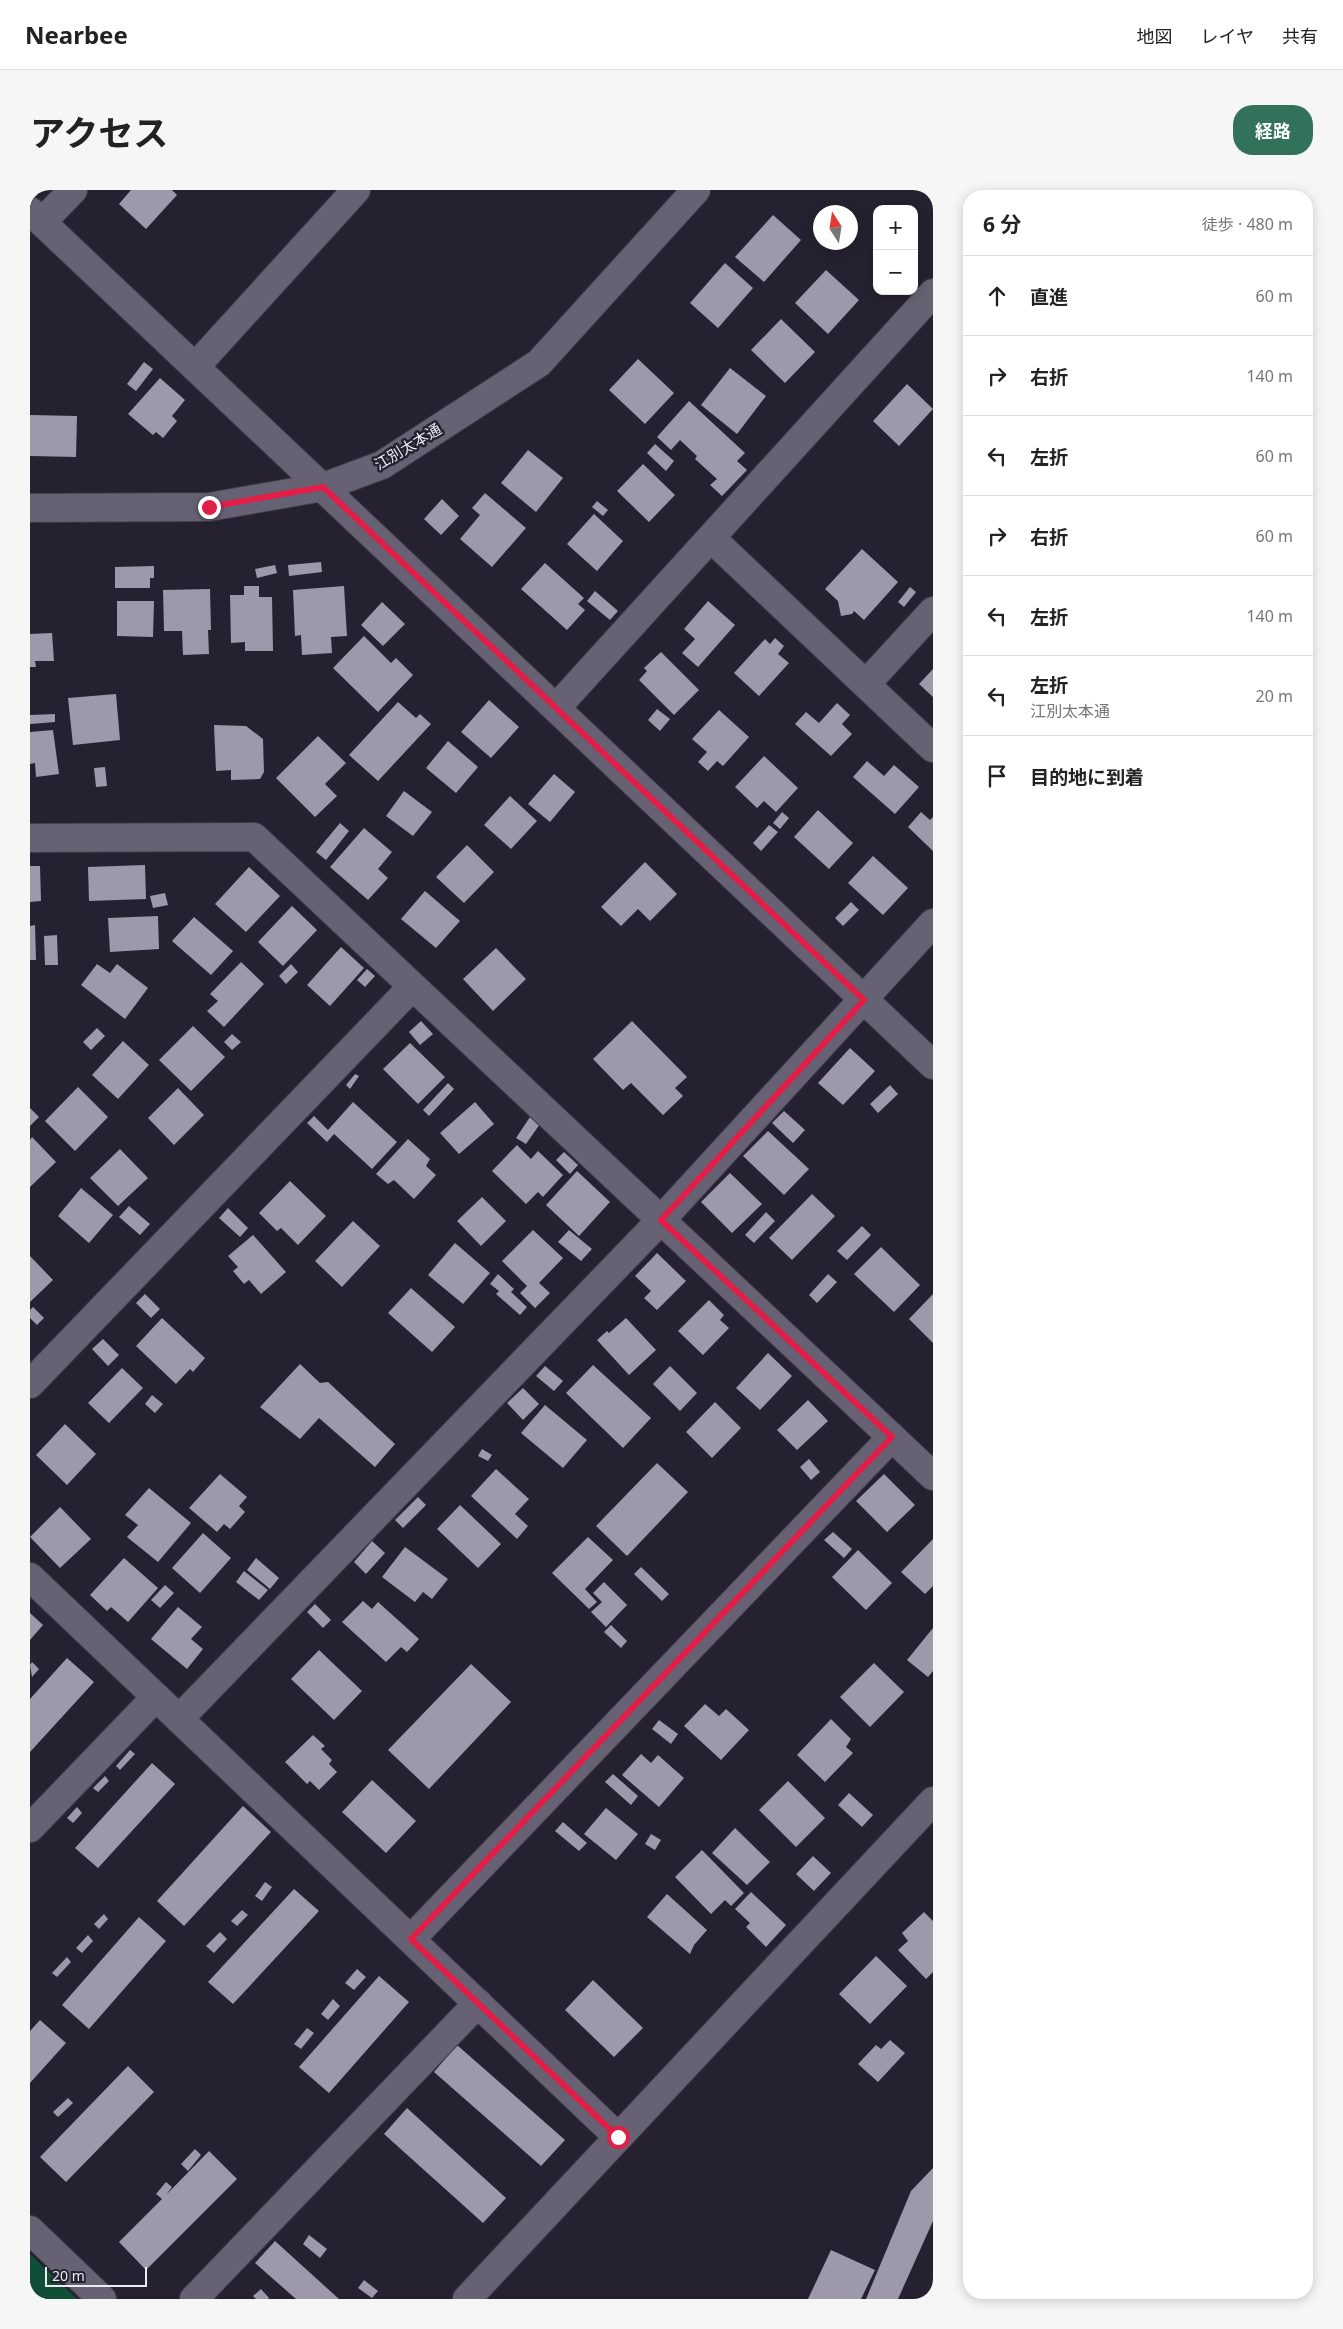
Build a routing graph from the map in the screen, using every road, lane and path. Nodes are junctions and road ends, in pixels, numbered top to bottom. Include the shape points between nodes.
1 (72, 190) edge
2 (356, 190) edge
3 (696, 190) edge
4 (36, 216) edge
5 (933, 293) edge
6 (195, 367) junction
7 (323, 487) junction
8 (30, 508) edge
9 (711, 538) junction
10 (933, 610) edge
11 (866, 684) junction
12 (556, 708) junction
13 (933, 748) edge
14 (30, 838) edge
15 (933, 923) edge
16 (412, 987) junction
17 (864, 1000) junction
18 (933, 1065) edge
19 (661, 1220) junction
20 (30, 1384) edge
21 (892, 1437) junction
22 (933, 1476) edge
23 (30, 1577) edge
24 (156, 1696) junction
25 (179, 1718) junction
26 (933, 1801) edge
27 (30, 1828) edge
28 (411, 1939) junction
29 (478, 2003) junction
30 (618, 2137) junction
31 (30, 2230) edge
32 (102, 2299) edge
33 (194, 2299) edge
34 (467, 2299) edge

1 - 4 street
2 - 6 street
3 - 7 street, 江別太本通 via 539,363 382,465
4 - 6 street
5 - 9 street
6 - 7 street
7 - 8 street, 江別太本通 via 209,507
7 - 12 street
9 - 11 street
9 - 12 street
10 - 11 street
11 - 13 street
12 - 17 street
14 - 16 street via 254,838
15 - 17 street
16 - 19 street
16 - 20 street
17 - 18 street
17 - 19 street
19 - 21 street
19 - 25 street
21 - 22 street
21 - 28 street
23 - 24 street
24 - 25 street
24 - 27 street
25 - 28 street
26 - 30 street
28 - 29 street
29 - 30 street
29 - 33 street
30 - 34 street
31 - 32 street

